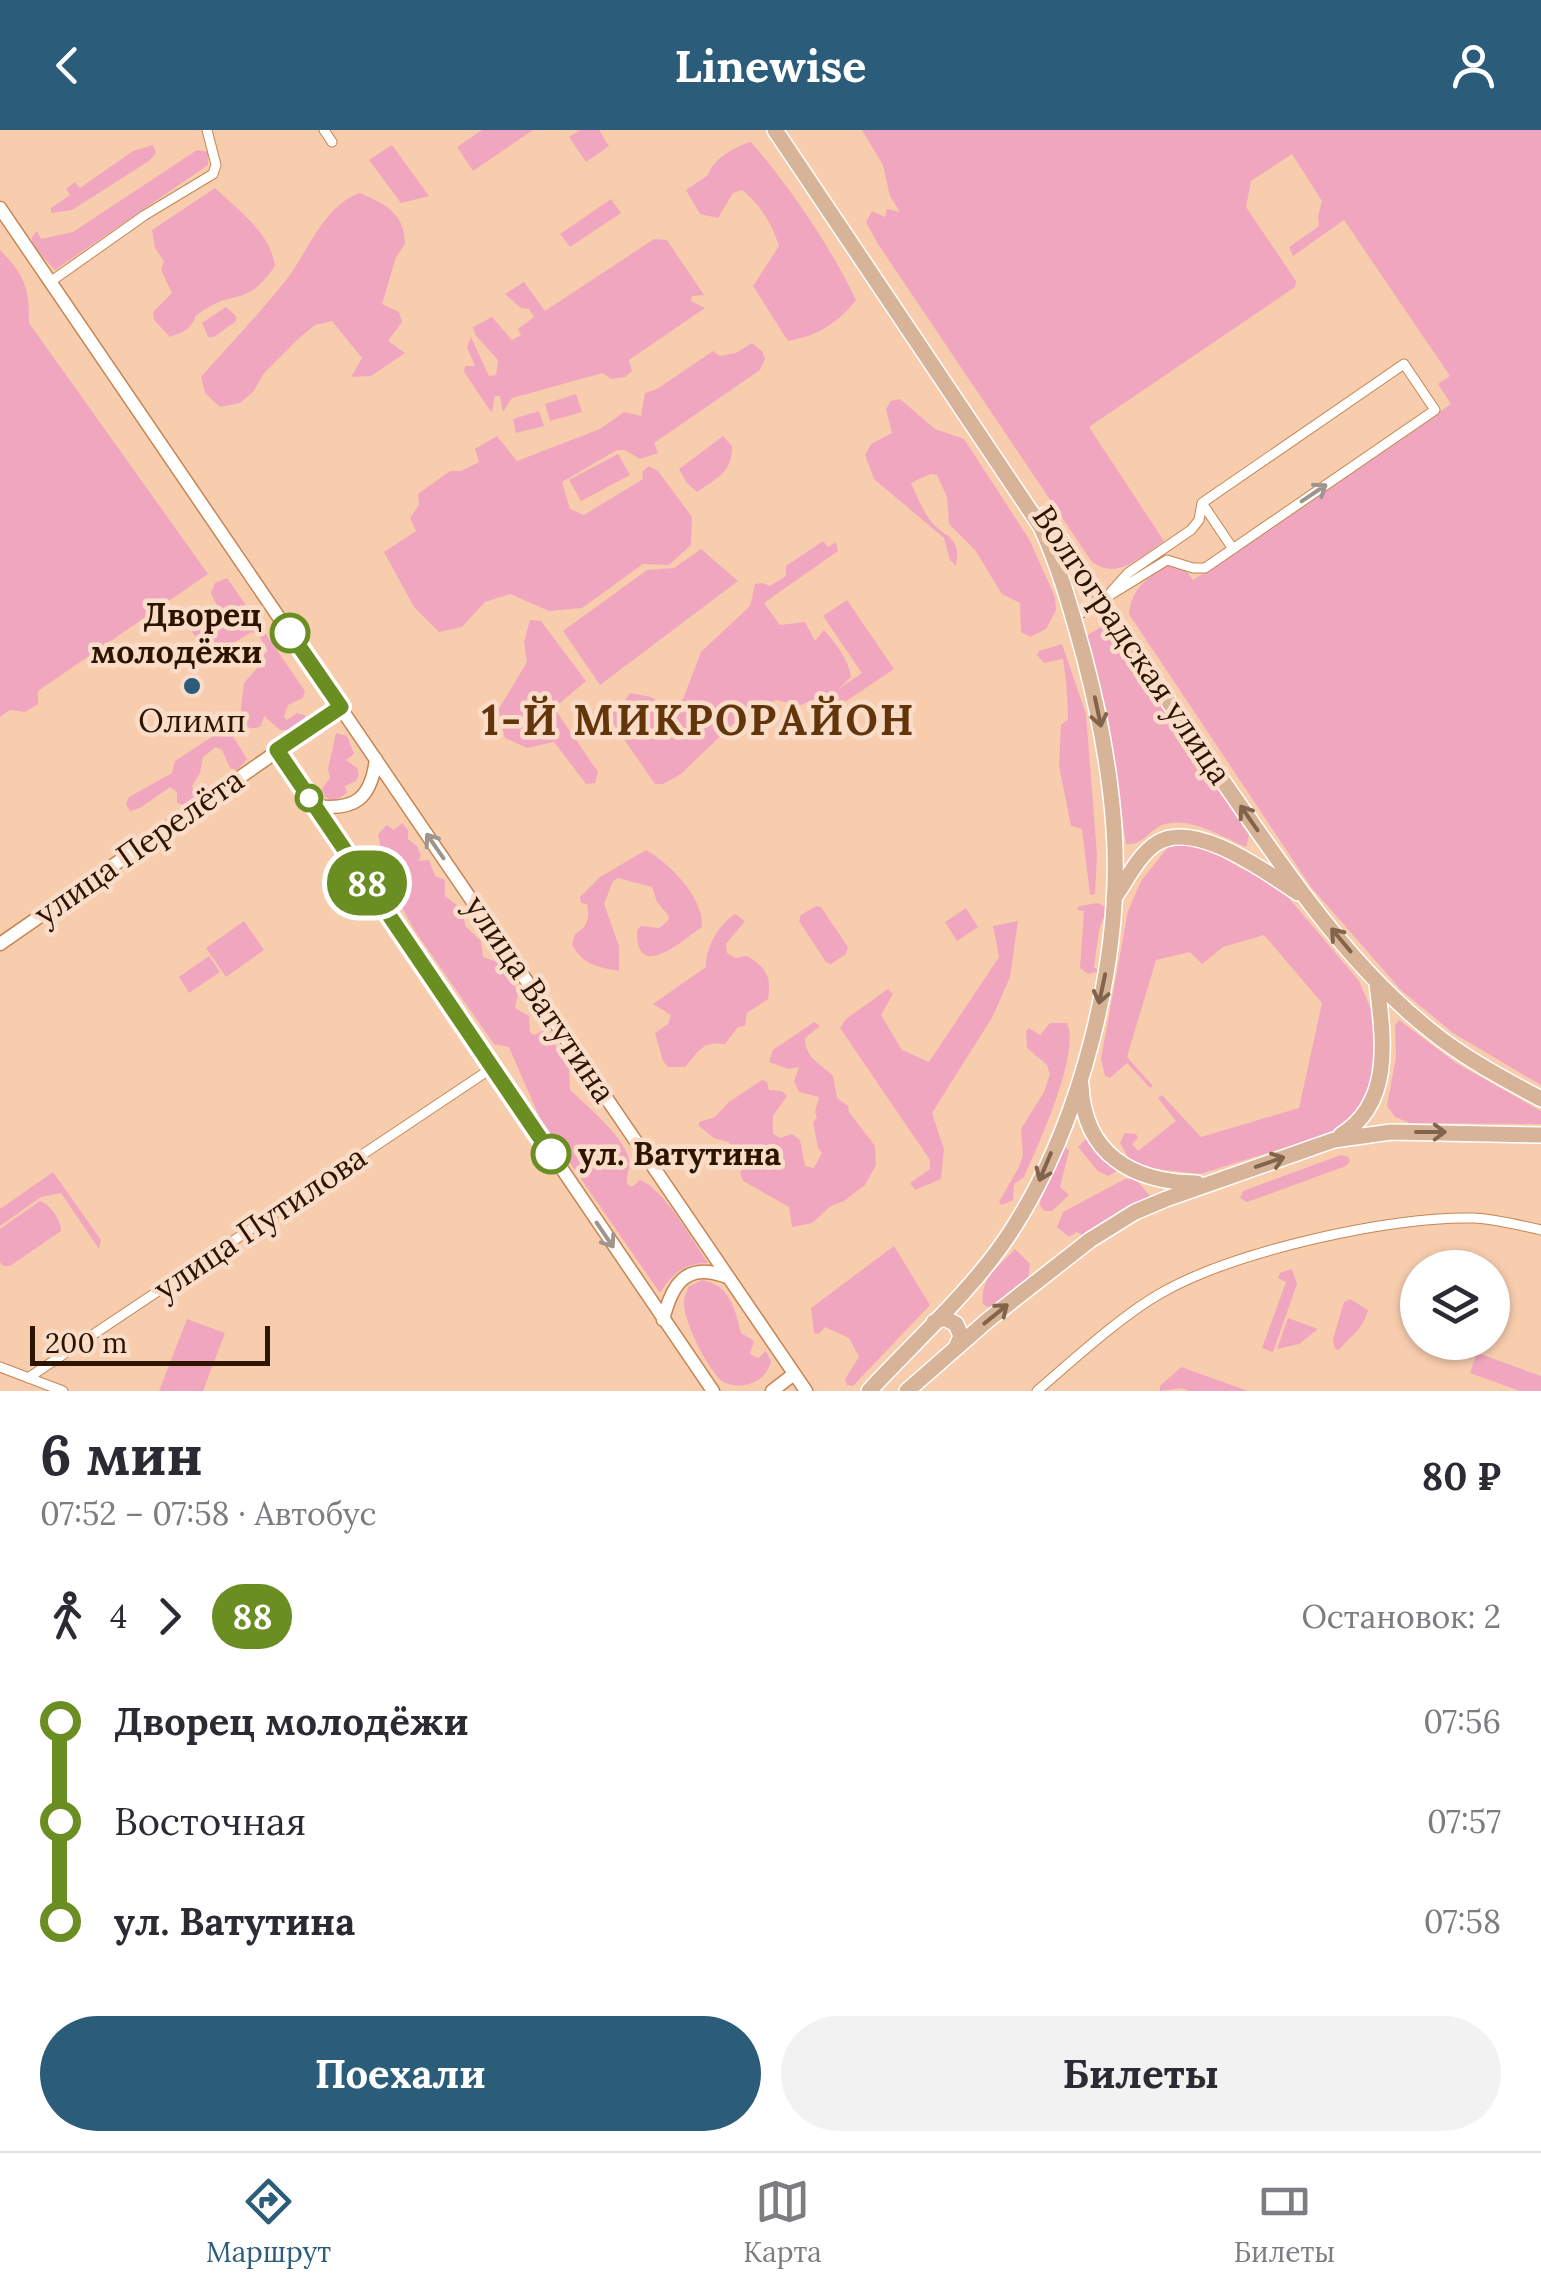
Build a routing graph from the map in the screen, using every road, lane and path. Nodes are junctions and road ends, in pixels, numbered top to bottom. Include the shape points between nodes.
1 (207, 130) edge
2 (324, 130) edge
3 (776, 130) edge
4 (786, 130) edge
5 (332, 142) dead end
6 (0, 208) edge
7 (50, 282) junction
8 (1202, 503) junction
9 (1233, 548) junction
10 (1105, 596) junction
11 (1073, 618) junction
12 (341, 707) junction
13 (277, 750) junction
14 (376, 759) junction
15 (315, 806) junction
16 (1305, 898) junction
17 (1113, 899) junction
18 (0, 944) edge
19 (1378, 983) junction
20 (492, 1068) junction
21 (1080, 1076) junction
22 (1541, 1099) edge
23 (1541, 1135) edge
24 (1334, 1140) junction
25 (1206, 1183) junction
26 (1541, 1230) edge
27 (729, 1278) junction
28 (663, 1320) junction
29 (932, 1323) junction
30 (915, 1342) junction
31 (956, 1348) junction
32 (0, 1367) edge
33 (794, 1374) junction
34 (28, 1378) junction
35 (914, 1389) edge
36 (64, 1391) edge
37 (714, 1391) edge
38 (772, 1391) edge
39 (806, 1391) edge
40 (869, 1391) edge
41 (1037, 1391) edge

1 - 7 street via 213,174
2 - 5 street
3 - 11 main road, Волгоградская улица via 1029,508 1050,547
4 - 10 main road, Волгоградская улица
6 - 7 main road, улица Ватутина
7 - 12 main road, улица Ватутина
8 - 9 street
9 -> 8 street via 1435,410 1404,364
8 - 10 street via 1191,530
9 - 10 street via 1199,569 1167,560
10 - 11 street
16 -> 10 main road, Волгоградская улица
11 -> 17 main road, Волгоградская улица via 1106,750
12 - 13 main road
12 - 14 main road, улица Ватутина
13 - 15 main road
13 - 18 main road, улица Перелёта
14 - 15 main road via 373,782 359,800 338,809
27 -> 14 main road, улица Ватутина
15 - 20 main road
16 - 17 main road via 1205,840 1170,836 1155,844
19 -> 16 main road, Волгоградская улица
17 -> 21 main road, Волгоградская улица via 1106,971
19 - 22 main road, Волгоградская улица via 1431,1032
19 - 24 main road via 1384,1044 1377,1091 1355,1127
20 -> 28 main road
20 - 34 street, улица Путилова
21 - 25 main road via 1090,1121 1121,1166 1159,1180
21 -> 29 main road, Волгоградская улица via 1017,1222
24 -> 23 main road via 1391,1132
25 -> 24 main road
31 -> 25 main road via 1112,1226
26 - 41 street via 1446,1219 1328,1237 1237,1262 1162,1292
27 - 28 main road via 710,1271 677,1283
27 - 33 main road, улица Ватутина
28 - 37 main road
29 - 30 main road, Волгоградская улица
29 - 31 main road via 944,1318 956,1324
30 - 35 main road via 909,1362
30 - 40 main road, Волгоградская улица
31 - 35 main road
32 - 34 street
33 - 38 main road
33 - 39 main road, улица Ватутина
34 - 36 street

